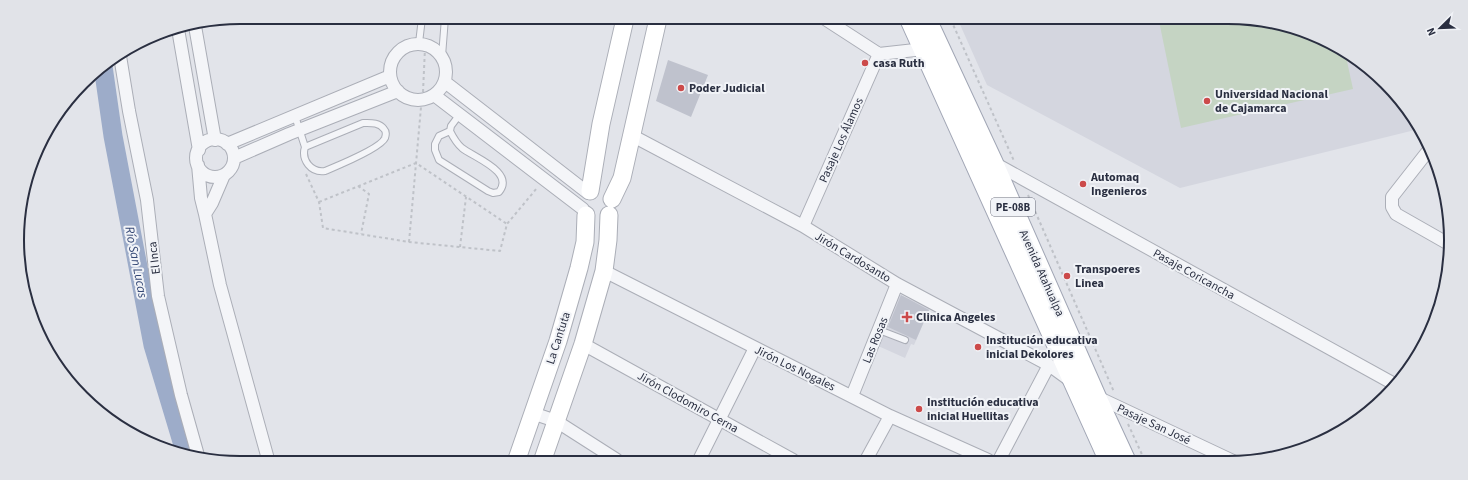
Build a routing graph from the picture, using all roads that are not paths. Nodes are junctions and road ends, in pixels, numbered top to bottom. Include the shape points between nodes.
1 (422, 24) edge
2 (445, 24) edge
3 (624, 24) edge
4 (657, 24) edge
5 (831, 24) edge
6 (912, 24) edge
7 (929, 24) edge
8 (195, 29) edge
9 (179, 33) edge
10 (422, 44) junction
11 (924, 49) junction
12 (879, 54) junction
13 (442, 56) junction
14 (121, 60) edge
15 (390, 76) junction
16 (445, 82) junction
17 (398, 91) junction
18 (434, 95) junction
19 (460, 114) junction
20 (295, 116) junction
21 (299, 130) junction
22 (450, 130) junction
23 (631, 135) junction
24 (215, 140) junction
25 (227, 144) junction
26 (304, 147) junction
27 (199, 150) junction
28 (1426, 153) edge
29 (234, 158) junction
30 (993, 162) junction
31 (198, 165) junction
32 (224, 175) junction
33 (589, 192) junction
34 (610, 207) junction
35 (584, 212) junction
36 (205, 214) junction
37 (802, 226) junction
38 (1444, 241) edge
39 (604, 272) junction
40 (897, 284) junction
41 (879, 330) junction
42 (905, 340) dead end
43 (583, 344) junction
44 (754, 348) junction
45 (1049, 365) junction
46 (1073, 382) junction
47 (1390, 382) edge
48 (852, 396) junction
49 (1096, 396) junction
50 (532, 413) junction
51 (890, 416) junction
52 (718, 419) junction
53 (556, 421) junction
54 (197, 452) edge
55 (267, 456) edge
56 (518, 456) edge
57 (544, 456) edge
58 (611, 456) edge
59 (701, 456) edge
60 (786, 456) edge
61 (868, 456) edge
62 (979, 456) edge
63 (1001, 456) edge
64 (1107, 456) edge
65 (1124, 456) edge
66 (1222, 456) edge

1 - 10 lane
2 - 13 lane
3 - 33 street, La Cantuta via 600,124
4 - 23 street, La Cantuta
5 - 12 street
6 - 11 main road, Avenida Atahualpa / PE-08B
7 - 30 main road, Avenida Atahualpa / PE-08B
8 - 24 street
9 - 27 street
10 - 13 street via 437,50
10 - 15 street via 406,46 396,54 390,64
11 - 12 street
11 - 46 main road, Avenida Atahualpa / PE-08B
12 - 37 street, Pasaje Los Álamos
13 - 16 street via 446,68
14 - 54 street, El Inca via 147,200 158,296
15 - 17 street
15 - 20 street
16 - 18 street
16 - 33 street
17 - 18 street via 409,98 422,100
17 - 21 street
18 - 19 street
19 - 22 lane
19 - 35 street
20 - 21 lane
20 - 25 street
21 - 26 lane
21 - 29 street
22 - 22 lane via 458,144 502,176 503,183 499,192 488,191 439,160 435,144 439,136
23 - 34 street, La Cantuta via 622,178
23 - 37 street, Jirón Cardosanto
24 - 25 street
24 - 27 street via 206,142
25 - 29 street
26 - 26 lane via 363,123 378,124 386,132 385,138 377,146 325,171 319,172 309,166 303,152
27 - 31 street
28 - 38 street via 1392,197 1392,208 1396,214
29 - 32 street via 232,168
30 - 47 street, Pasaje Coricancha
30 - 49 main road, Avenida Atahualpa / PE-08B
31 - 32 street via 208,176
31 - 36 street
32 - 36 street
33 - 34 street via 600,189 605,191
33 - 35 street, La Cantuta via 583,199
34 - 35 street via 600,220 590,218
34 - 39 street, La Cantuta
35 - 50 street, La Cantuta via 585,242 579,268 558,341
36 - 55 street via 220,286
37 - 40 street, Jirón Cardosanto
39 - 43 street, La Cantuta
39 - 44 street, Jirón Los Nogales
40 - 41 street, Las Rosas
40 - 45 street, Jirón Cardosanto
41 - 42 lane
41 - 48 street, Las Rosas
43 - 52 street, Jirón Clodomiro Cerna
43 - 53 street, La Cantuta
44 - 48 street, Jirón Los Nogales
44 - 52 street
45 - 46 street, Jirón Cardosanto
45 - 63 street
46 - 49 street, Pasaje San José
46 - 64 main road, Avenida Atahualpa / PE-08B
48 - 51 street, Jirón Los Nogales
49 - 65 main road, Avenida Atahualpa / PE-08B
49 - 66 street, Pasaje San José
50 - 53 street
50 - 56 street, La Cantuta
51 - 61 street
51 - 62 street, Jirón Los Nogales
52 - 59 street
52 - 60 street, Jirón Clodomiro Cerna
53 - 57 street, La Cantuta
53 - 58 street

